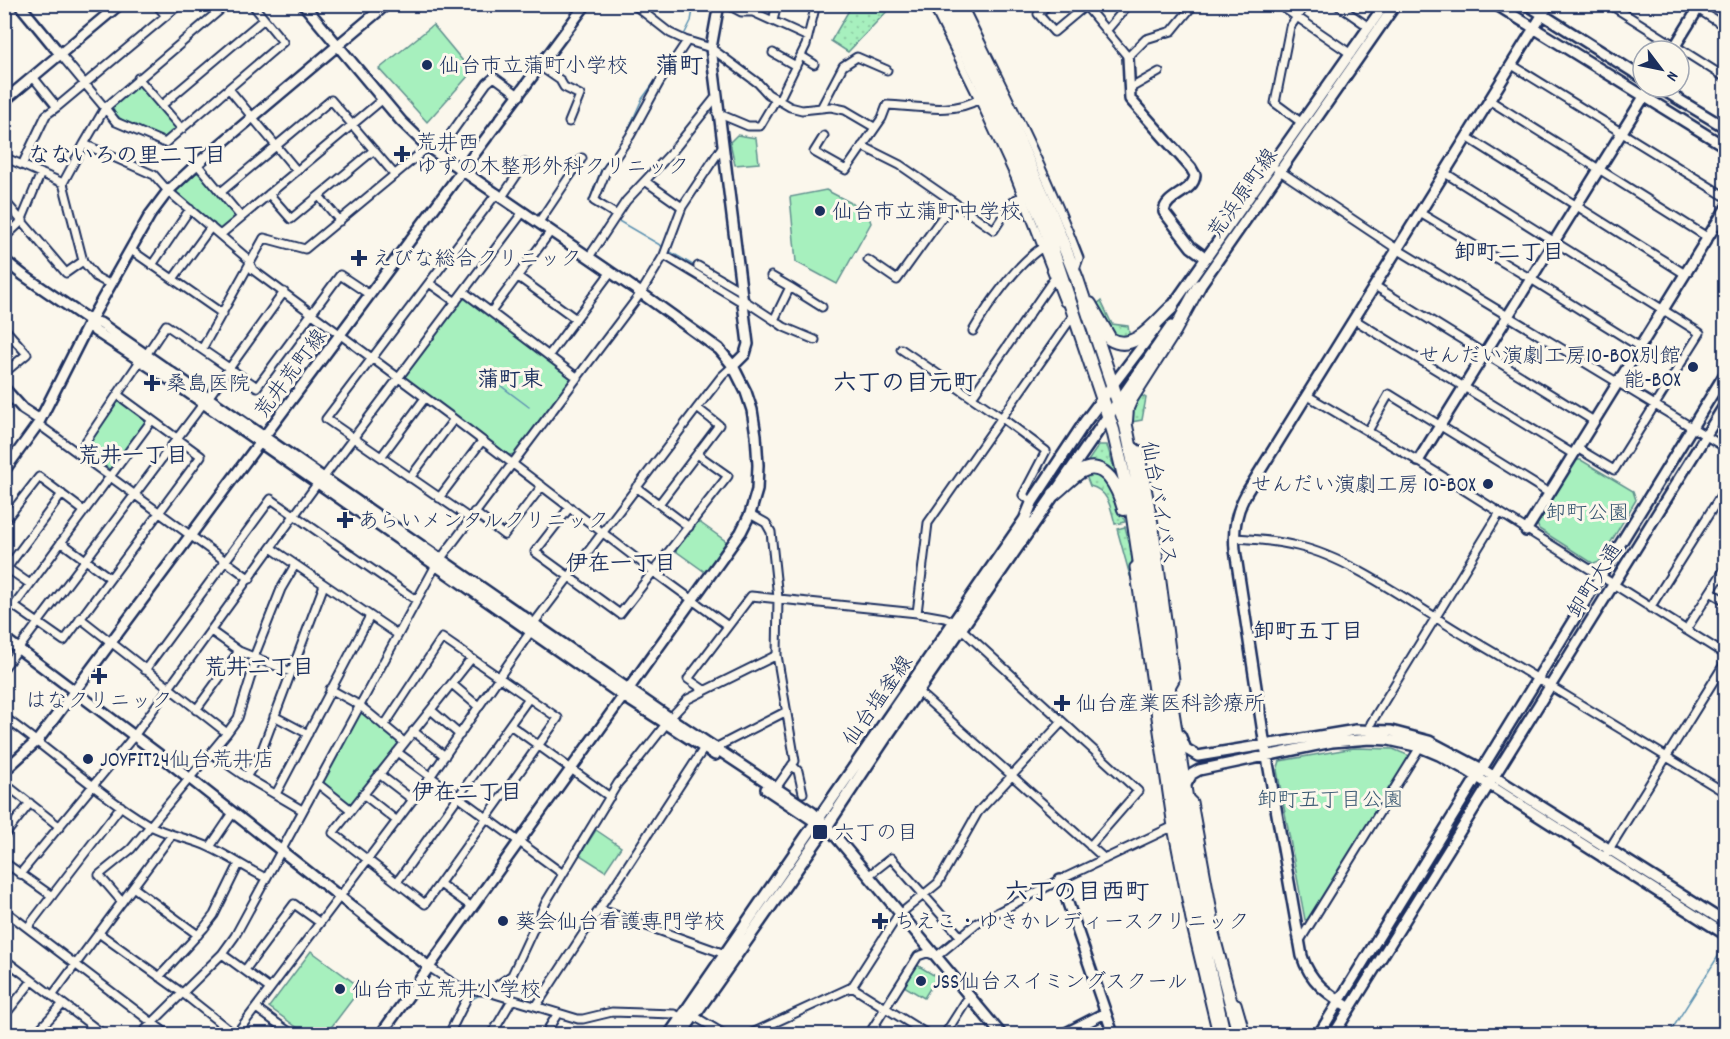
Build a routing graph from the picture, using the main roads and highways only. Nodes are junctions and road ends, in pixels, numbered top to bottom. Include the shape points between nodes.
1 (941, 4) edge
2 (953, 4) edge
3 (1076, 276) junction
4 (1199, 286) road end
5 (1172, 307) road end
6 (1112, 386) junction
7 (1102, 398) junction
8 (1118, 402) junction
9 (1109, 415) junction
10 (1126, 426) junction
11 (1054, 494) junction
12 (1140, 560) junction
13 (957, 625) junction
14 (822, 824) junction
15 (670, 1035) edge
16 (681, 1035) edge
17 (1224, 1035) edge
18 (1239, 1035) edge

1 - 7 highway, 仙台バイパス via 1042,219
2 - 3 highway, 仙台バイパス via 1026,156
3 - 5 highway via 1110,339 1117,343 1137,339
3 - 6 highway, 仙台バイパス
4 - 10 highway via 1131,399
6 - 7 main road, 仙台塩釜線
6 - 8 highway, 仙台バイパス
7 - 9 highway, 仙台バイパス
7 - 13 main road, 仙台塩釜線 via 1032,502
8 - 9 main road, 仙台塩釜線
8 - 10 highway, 仙台バイパス
9 - 11 main road, 仙台塩釜線
9 - 12 highway, 仙台バイパス
10 - 18 highway, 仙台バイパス via 1144,513 1201,890
11 - 12 highway via 1090,468 1104,472 1119,490
11 - 13 main road, 仙台塩釜線
12 - 17 highway, 仙台バイパス via 1176,826
13 - 14 main road, 仙台塩釜線
14 - 15 main road, 仙台塩釜線
14 - 16 main road, 仙台塩釜線

